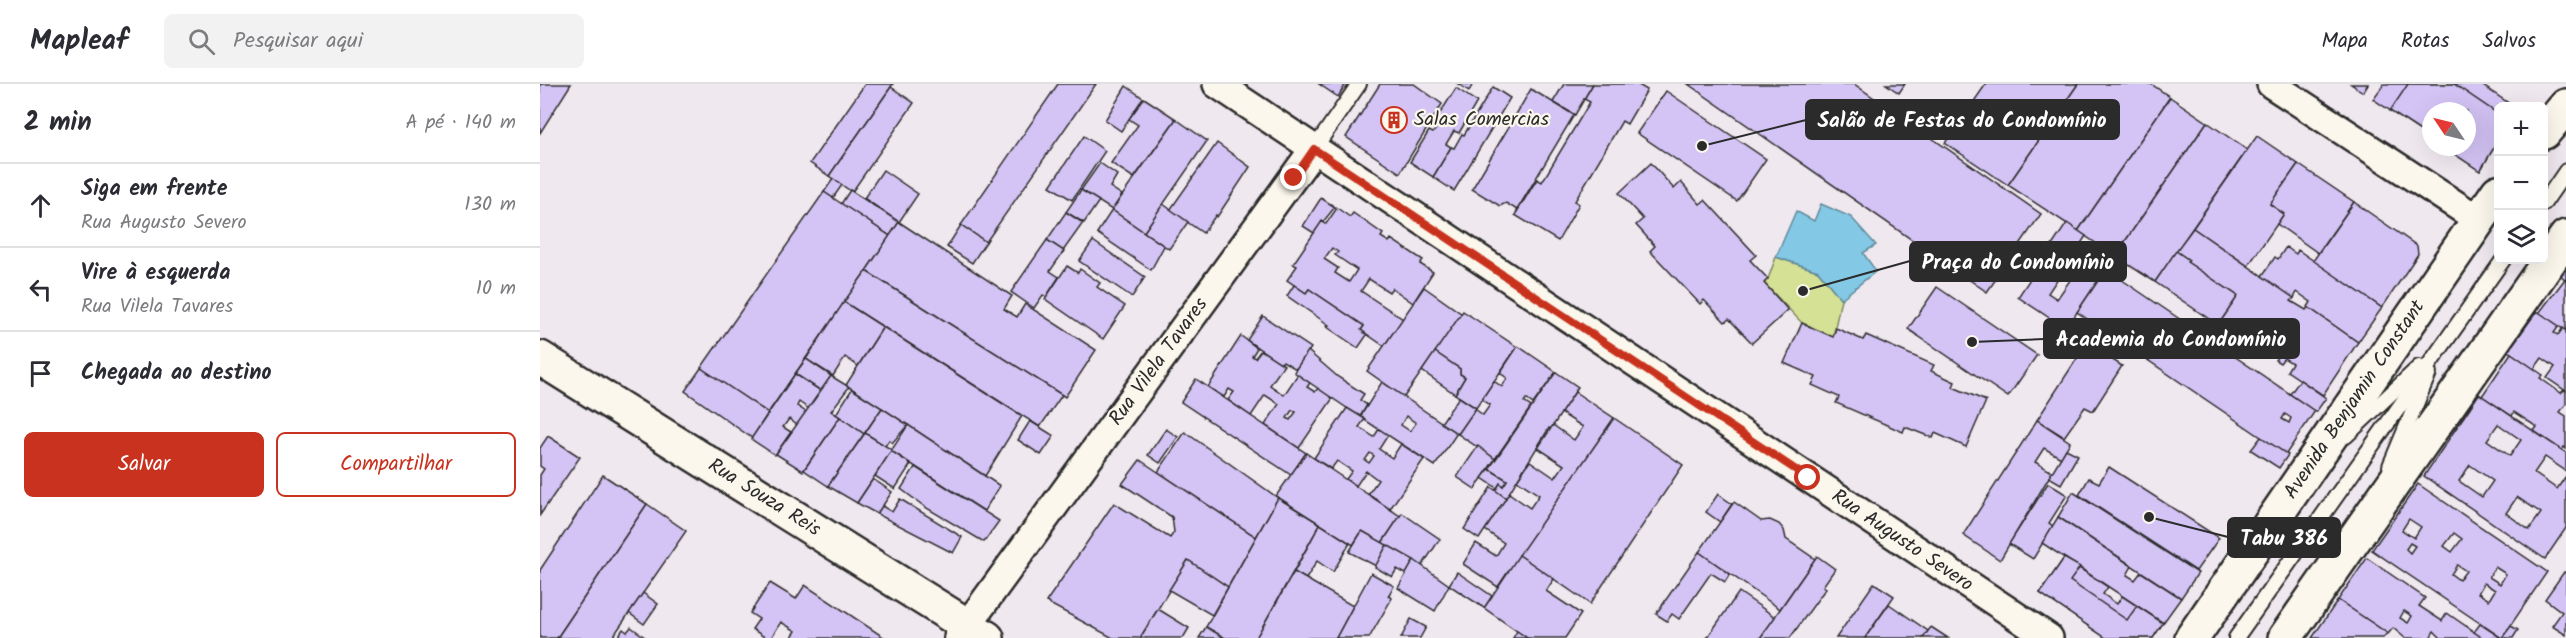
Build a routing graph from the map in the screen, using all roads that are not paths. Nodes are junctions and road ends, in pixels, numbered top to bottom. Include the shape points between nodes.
1 (1218, 84) edge
2 (1359, 84) edge
3 (2271, 84) edge
4 (2566, 106) edge
5 (2548, 127) edge
6 (1314, 149) junction
7 (2566, 171) edge
8 (2548, 196) edge
9 (2494, 199) edge
10 (2479, 220) junction
11 (2566, 237) edge
12 (2500, 264) edge
13 (2440, 347) junction
14 (540, 358) edge
15 (2301, 479) junction
16 (2366, 523) junction
17 (971, 633) edge
18 (2049, 638) edge
19 (2192, 638) edge
20 (2236, 638) edge
21 (2285, 638) edge

1 - 6 street, Rua Augusto Severo
2 - 6 lane, Rua Vilela Tavares
3 - 10 street
4 - 5 main road
6 - 17 street, Rua Vilela Tavares
6 - 18 street, Rua Augusto Severo
7 - 8 lane
9 - 10 main road, Avenida Benjamin Constant
10 - 15 main road, Avenida Benjamin Constant
11 - 16 main road
12 - 13 lane
13 - 15 lane
13 - 16 lane
13 - 20 lane
14 - 17 main road, Rua Souza Reis
15 - 19 main road, Avenida Benjamin Constant
16 - 21 main road

